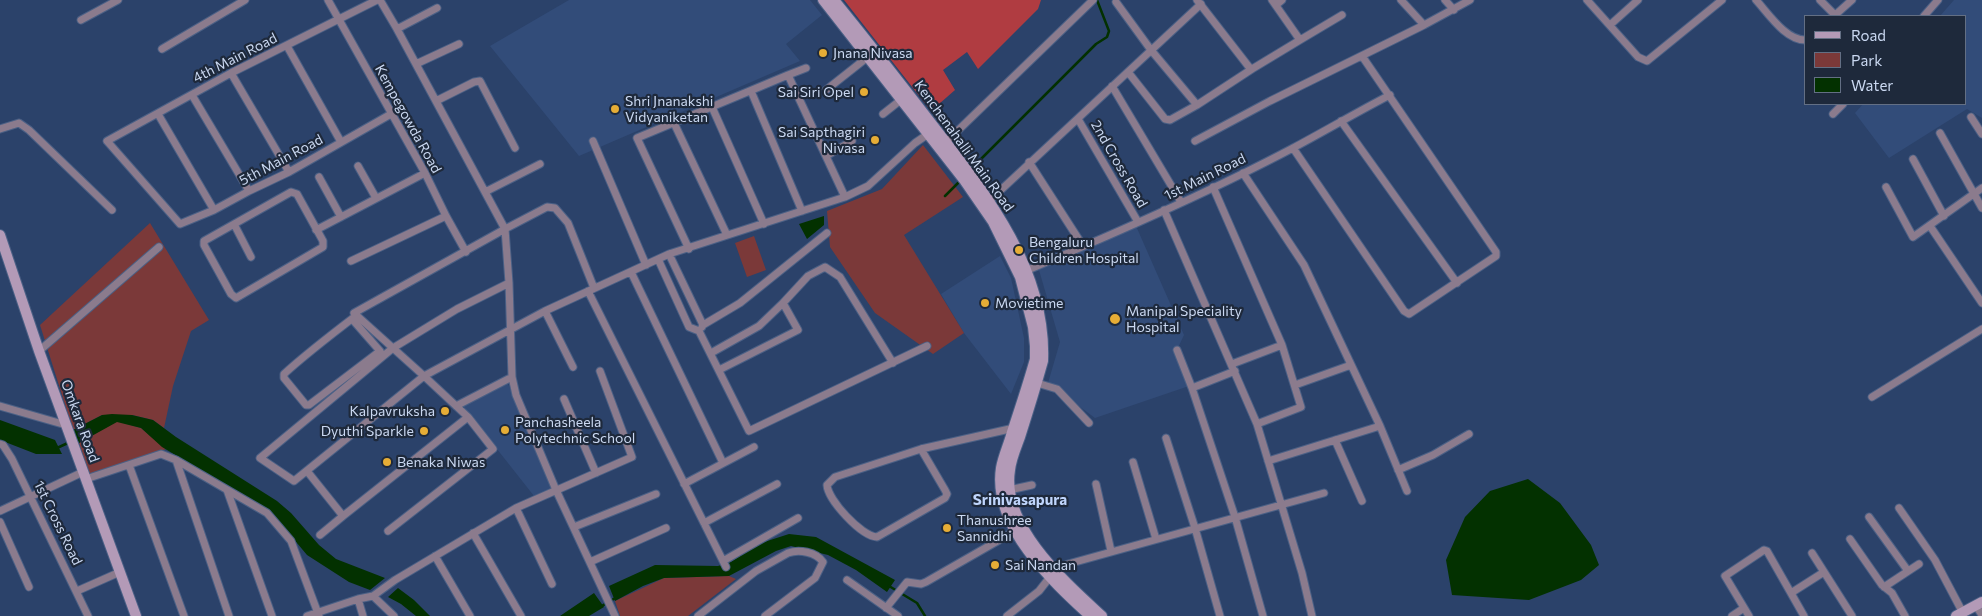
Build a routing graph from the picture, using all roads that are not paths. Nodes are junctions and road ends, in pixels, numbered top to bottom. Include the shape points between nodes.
1 (118, 0) edge
2 (245, 0) edge
3 (328, 0) edge
4 (378, 0) edge
5 (824, 0) edge
6 (834, 0) edge
7 (1093, 0) edge
8 (1402, 0) edge
9 (1445, 0) edge
10 (1470, 0) edge
11 (1587, 0) edge
12 (1638, 0) edge
13 (1722, 0) edge
14 (1756, 0) edge
15 (1820, 0) edge
16 (1852, 0) edge
17 (1938, 0) edge
18 (1116, 2) dead end
19 (1199, 2) edge
20 (1277, 2) edge
21 (437, 8) dead end
22 (1454, 10) junction
23 (1342, 15) dead end
24 (1834, 15) edge
25 (1836, 15) edge
26 (1925, 15) edge
27 (338, 19) junction
28 (81, 20) dead end
29 (1424, 25) junction
30 (1610, 25) junction
31 (397, 29) junction
32 (1300, 40) junction
33 (1804, 40) edge
34 (459, 44) dead end
35 (287, 46) junction
36 (162, 49) dead end
37 (1151, 50) junction
38 (869, 56) junction
39 (1362, 56) junction
40 (416, 64) junction
41 (806, 68) dead end
42 (1252, 69) junction
43 (1128, 72) junction
44 (232, 73) junction
45 (788, 75) junction
46 (1112, 86) junction
47 (826, 90) dead end
48 (750, 91) junction
49 (192, 95) junction
50 (1390, 95) junction
51 (902, 99) junction
52 (436, 101) junction
53 (1197, 105) junction
54 (1842, 105) edge
55 (712, 107) junction
56 (158, 114) junction
57 (391, 114) junction
58 (883, 114) dead end
59 (1833, 114) dead end
60 (1971, 117) dead end
61 (1078, 119) junction
62 (1341, 121) junction
63 (674, 123) junction
64 (0, 129) edge
65 (932, 131) junction
66 (1940, 133) dead end
67 (1982, 134) edge
68 (593, 141) dead end
69 (852, 141) dead end
70 (1195, 141) dead end
71 (341, 142) junction
72 (946, 142) junction
73 (515, 148) dead end
74 (1293, 148) junction
75 (826, 156) junction
76 (1913, 159) dead end
77 (1029, 162) junction
78 (540, 164) dead end
79 (358, 166) dead end
80 (290, 172) junction
81 (425, 173) junction
82 (1242, 173) junction
83 (319, 177) dead end
84 (1213, 187) junction
85 (1886, 187) dead end
86 (1982, 188) edge
87 (250, 191) junction
88 (485, 192) junction
89 (1974, 194) junction
90 (845, 196) junction
91 (376, 198) junction
92 (989, 201) junction
93 (1181, 202) junction
94 (1982, 208) edge
95 (112, 210) dead end
96 (214, 210) junction
97 (1164, 210) junction
98 (802, 211) junction
99 (446, 216) junction
100 (1944, 216) junction
101 (341, 217) junction
102 (1138, 222) junction
103 (180, 224) joint
104 (234, 224) junction
105 (764, 224) junction
106 (1930, 226) junction
107 (505, 229) junction
108 (316, 230) junction
109 (827, 233) dead end
110 (0, 235) edge
111 (727, 236) junction
112 (1083, 246) junction
113 (159, 247) dead end
114 (689, 249) junction
115 (466, 252) junction
116 (669, 254) junction
117 (251, 257) dead end
118 (658, 260) junction
119 (351, 261) dead end
120 (646, 265) junction
121 (631, 272) junction
122 (1023, 272) junction
123 (509, 283) junction
124 (1457, 283) junction
125 (591, 289) junction
126 (783, 303) junction
127 (1982, 303) edge
128 (545, 311) junction
129 (354, 317) junction
130 (701, 328) junction
131 (511, 329) junction
132 (1982, 329) edge
133 (1282, 345) junction
134 (927, 346) dead end
135 (393, 348) junction
136 (1177, 350) dead end
137 (39, 351) junction
138 (710, 353) junction
139 (893, 363) junction
140 (1351, 365) junction
141 (573, 367) dead end
142 (1233, 368) junction
143 (719, 370) junction
144 (600, 371) dead end
145 (424, 376) junction
146 (512, 377) junction
147 (1037, 383) junction
148 (1295, 385) junction
149 (1192, 388) junction
150 (1872, 397) dead end
151 (564, 399) dead end
152 (0, 406) edge
153 (456, 406) junction
154 (468, 417) junction
155 (1089, 423) dead end
156 (1257, 424) junction
157 (1380, 426) junction
158 (67, 428) junction
159 (1014, 428) junction
160 (1469, 434) dead end
161 (1166, 438) dead end
162 (1335, 440) junction
163 (0, 444) edge
164 (754, 447) dead end
165 (921, 449) junction
166 (176, 460) junction
167 (1268, 461) junction
168 (1133, 462) dead end
169 (723, 463) junction
170 (129, 465) junction
171 (307, 470) junction
172 (1398, 470) junction
173 (596, 473) junction
174 (85, 476) junction
175 (684, 484) junction
176 (776, 484) dead end
177 (1096, 484) dead end
178 (1032, 485) dead end
179 (227, 490) junction
180 (556, 490) junction
181 (1009, 490) junction
182 (1407, 491) dead end
183 (1324, 493) dead end
184 (656, 494) dead end
185 (32, 496) junction
186 (1362, 501) dead end
187 (1281, 504) junction
188 (516, 508) junction
189 (1899, 508) dead end
190 (0, 511) edge
191 (343, 516) junction
192 (1236, 517) junction
193 (1869, 517) dead end
194 (798, 518) dead end
195 (0, 522) edge
196 (704, 523) junction
197 (574, 527) junction
198 (666, 528) dead end
199 (1195, 528) junction
200 (388, 531) dead end
201 (1015, 531) junction
202 (473, 532) junction
203 (320, 535) dead end
204 (1156, 539) junction
205 (1850, 539) dead end
206 (1111, 551) junction
207 (1812, 553) dead end
208 (434, 556) junction
209 (590, 562) junction
210 (1918, 564) dead end
211 (1908, 571) junction
212 (120, 572) junction
213 (1050, 572) junction
214 (1824, 572) junction
215 (847, 580) dead end
216 (552, 584) dead end
217 (29, 587) dead end
218 (1884, 587) junction
219 (76, 591) junction
220 (1791, 593) junction
221 (376, 595) junction
222 (358, 599) junction
223 (1979, 604) edge
224 (886, 608) junction
225 (1744, 608) junction
226 (318, 614) edge
227 (1083, 614) edge
228 (1959, 614) edge
229 (1982, 615) edge
230 (88, 616) edge
231 (136, 616) edge
232 (184, 616) edge
233 (228, 616) edge
234 (272, 616) edge
235 (307, 616) edge
236 (363, 616) edge
237 (394, 616) edge
238 (470, 616) edge
239 (521, 616) edge
240 (615, 616) edge
241 (698, 616) edge
242 (765, 616) edge
243 (898, 616) edge
244 (1008, 616) edge
245 (1102, 616) edge
246 (1220, 616) edge
247 (1263, 616) edge
248 (1312, 616) edge
249 (1732, 616) edge
250 (1749, 616) edge
251 (1804, 616) edge
252 (1852, 616) edge
253 (1905, 616) edge

1 - 28 street
2 - 36 street
3 - 27 street, Kempegowda Road
4 - 27 street, 4th Main Road
4 - 31 street
5 - 38 main road, Kenchenahalli Main Road
6 - 65 main road, Kenchenahalli Main Road
7 - 72 street
8 - 29 street
9 - 22 street
10 - 22 street
11 - 30 street
12 - 30 street
13 - 30 street via 1647,61 1638,57
14 - 33 street via 1786,31 1798,40
15 - 24 street
16 - 25 street
17 - 26 street
18 - 37 street
19 - 37 street
19 - 42 street
20 - 32 street
21 - 31 street
22 - 29 street
23 - 32 street
27 - 35 street, 4th Main Road
27 - 57 street, Kempegowda Road
29 - 39 street
31 - 40 street
32 - 42 street
34 - 40 street
35 - 44 street, 4th Main Road
35 - 71 street
37 - 43 street
37 - 53 street
38 - 47 street
38 - 51 main road, Kenchenahalli Main Road
39 - 50 street
39 - 70 street
40 - 52 street
41 - 45 street
42 - 53 street
43 - 46 street
43 - 53 street via 1166,119 1170,120
44 - 49 street, 4th Main Road
44 - 80 street
45 - 48 street
45 - 75 street
46 - 61 street
46 - 93 street
48 - 55 street
48 - 98 street
49 - 56 street, 4th Main Road
49 - 87 street
50 - 62 street, 1st Main Road
50 - 124 street via 1496,252 1496,256
51 - 58 street
51 - 65 main road, Kenchenahalli Main Road
52 - 73 street via 480,81
52 - 88 street
54 - 59 street
55 - 63 street
55 - 105 street
56 - 96 street
56 - 103 street, 4th Main Road via 107,141
57 - 71 street, 5th Main Road
57 - 81 street, Kempegowda Road
60 - 67 street
61 - 77 street
61 - 102 street, 2nd Cross Road
62 - 74 street, 1st Main Road
62 - 124 street
63 - 111 street
63 - 114 street via 637,138
64 - 95 street via 19,123 29,130
65 - 72 main road, Kenchenahalli Main Road
65 - 90 street via 868,186
65 - 122 main road, Kenchenahalli Main Road
66 - 89 street
68 - 120 street
69 - 75 street
71 - 80 street, 5th Main Road
72 - 92 main road, Kenchenahalli Main Road
74 - 82 street, 1st Main Road
74 - 124 street via 1404,311 1414,312
75 - 90 street
76 - 100 street
77 - 92 street
77 - 112 street
78 - 88 street
79 - 91 street
80 - 87 street, 5th Main Road
81 - 91 street
81 - 99 street, Kempegowda Road
82 - 84 street, 1st Main Road
82 - 140 street via 1304,265
83 - 101 street
84 - 93 street, 1st Main Road
84 - 133 street
85 - 106 street via 1913,237
86 - 89 street
87 - 96 street, 5th Main Road
88 - 107 street
89 - 94 street
89 - 100 street
90 - 98 street
91 - 101 street
92 - 122 main road, Kenchenahalli Main Road via 1000,217
93 - 97 street, 1st Main Road
96 - 103 street, 5th Main Road
97 - 102 street, 1st Main Road
97 - 142 street
98 - 105 street
99 - 115 street, Kempegowda Road
99 - 119 street
100 - 106 street
101 - 108 street
102 - 112 street, 1st Main Road
104 - 108 street via 294,192
104 - 108 street via 203,243 236,298 323,247
104 - 117 street
105 - 111 street
106 - 127 street
107 - 115 street
107 - 123 street
107 - 125 street via 547,207 555,208 568,223
109 - 130 street via 740,303
110 - 137 main road, Omkara Road
111 - 114 street
112 - 122 street, 1st Main Road
113 - 137 street
114 - 116 street
115 - 129 street via 354,313
116 - 118 street
116 - 130 street
118 - 120 street
118 - 130 street via 689,327
120 - 121 street
121 - 125 street
121 - 169 street
122 - 147 main road, Kenchenahalli Main Road via 1041,325 1044,346
122 - 159 main road, Kenchenahalli Main Road via 1035,359
123 - 131 street
123 - 135 street via 457,308
125 - 128 street
125 - 175 street
126 - 138 street via 759,326
126 - 139 street via 808,276 825,267 840,277
126 - 143 street via 798,330
128 - 131 street
128 - 141 street
129 - 129 street via 284,374 306,405 380,351
129 - 135 street
130 - 138 street
131 - 145 street
131 - 146 street
132 - 150 street
133 - 142 street
133 - 148 street
134 - 139 street
135 - 145 street
135 - 171 street via 260,458 294,481
136 - 149 street
137 - 158 main road, Omkara Road
138 - 143 street
139 - 143 street via 749,432
140 - 148 street
140 - 157 street
142 - 149 street
142 - 156 street
144 - 173 street via 632,457
145 - 153 street
145 - 171 street
146 - 153 street
146 - 180 street via 516,395
147 - 155 street via 1057,389
147 - 181 main road, Kenchenahalli Main Road via 1012,460
148 - 156 street via 1301,406
149 - 192 street
151 - 173 street
152 - 158 street
153 - 154 street
154 - 191 street
154 - 200 street via 493,449
156 - 167 street
157 - 162 street
157 - 172 street
158 - 174 main road, Omkara Road
159 - 165 street
159 - 201 main road, Kenchenahalli Main Road via 1000,478 1004,504
160 - 172 street
161 - 199 street
162 - 167 street
162 - 186 street
163 - 185 street, 1st Cross Road
164 - 169 street
165 - 165 street via 835,477 827,485 827,491 863,531 877,537 945,498 947,494
166 - 170 street via 161,454
166 - 179 street
166 - 233 street
167 - 187 street
168 - 204 street
169 - 175 street
170 - 174 street
170 - 232 street
171 - 191 street
172 - 182 street
173 - 180 street
174 - 185 street
174 - 212 main road, Omkara Road
175 - 196 street
176 - 196 street
177 - 206 street
178 - 181 street
179 - 226 street via 267,513 291,541
179 - 234 street
180 - 188 street
180 - 197 street
181 - 213 main road, Kenchenahalli Main Road via 1024,529
183 - 187 street
184 - 197 street
185 - 190 street
185 - 219 street, 1st Cross Road
187 - 192 street
187 - 248 street
188 - 202 street
188 - 216 street
189 - 228 street via 1935,560
191 - 203 street
192 - 199 street
192 - 247 street
193 - 211 street
194 - 196 street via 724,564
195 - 217 street
197 - 209 street
198 - 209 street
199 - 204 street
199 - 246 street
201 - 213 main road, Kenchenahalli Main Road
201 - 224 street via 926,582 907,582
202 - 208 street
202 - 239 street
204 - 206 street
205 - 218 street
206 - 213 street
207 - 214 street
208 - 221 street
208 - 238 street
209 - 240 street
210 - 211 street
211 - 218 street
212 - 219 street
212 - 231 main road, Omkara Road
213 - 227 main road, Kenchenahalli Main Road
213 - 244 street via 1039,591
213 - 245 main road, Kenchenahalli Main Road
214 - 220 street
214 - 252 street
215 - 224 street
218 - 253 street
219 - 230 street, 1st Cross Road
220 - 225 street via 1764,550 1725,576
220 - 251 street
221 - 222 street
221 - 237 street
222 - 226 street
222 - 236 street
223 - 228 main road
223 - 229 street
224 - 243 street
225 - 249 street
225 - 250 street
226 - 235 street
241 - 242 street via 756,571 788,552 806,552 820,558 823,562 815,578

